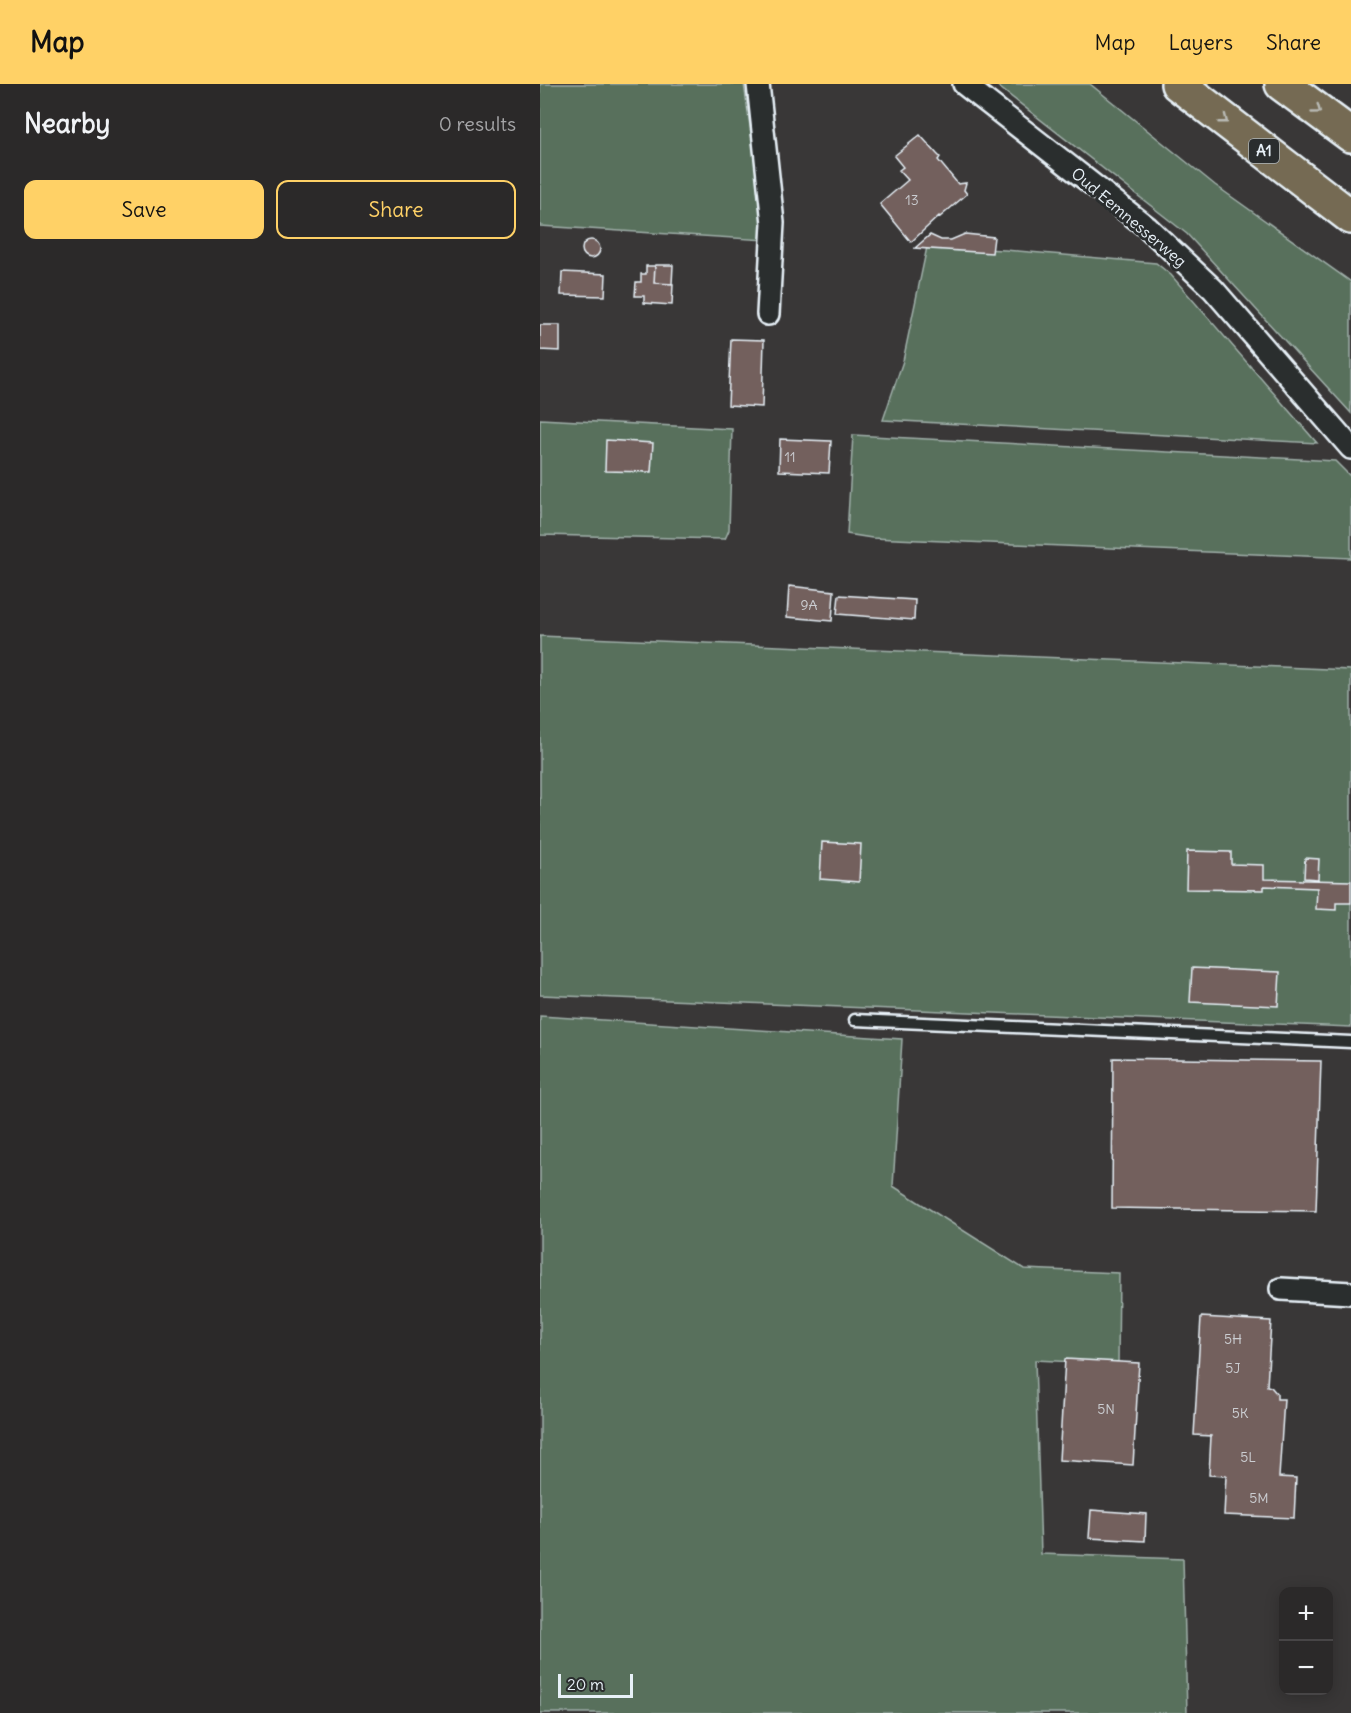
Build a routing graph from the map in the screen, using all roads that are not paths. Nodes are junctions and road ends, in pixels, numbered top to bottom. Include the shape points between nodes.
1 (758, 84) edge
2 (964, 84) edge
3 (1178, 84) edge
4 (1282, 84) edge
5 (1351, 135) edge
6 (1351, 217) edge
7 (768, 314) dead end
8 (1351, 447) edge
9 (855, 1020) dead end
10 (1351, 1042) edge
11 (1281, 1289) dead end
12 (1351, 1293) edge

1 - 7 street via 774,223
2 - 8 street, Oud Eemnesserweg via 1163,243 1212,289
3 -> 6 highway, A1
4 -> 5 highway
9 - 10 lane
11 - 12 street

